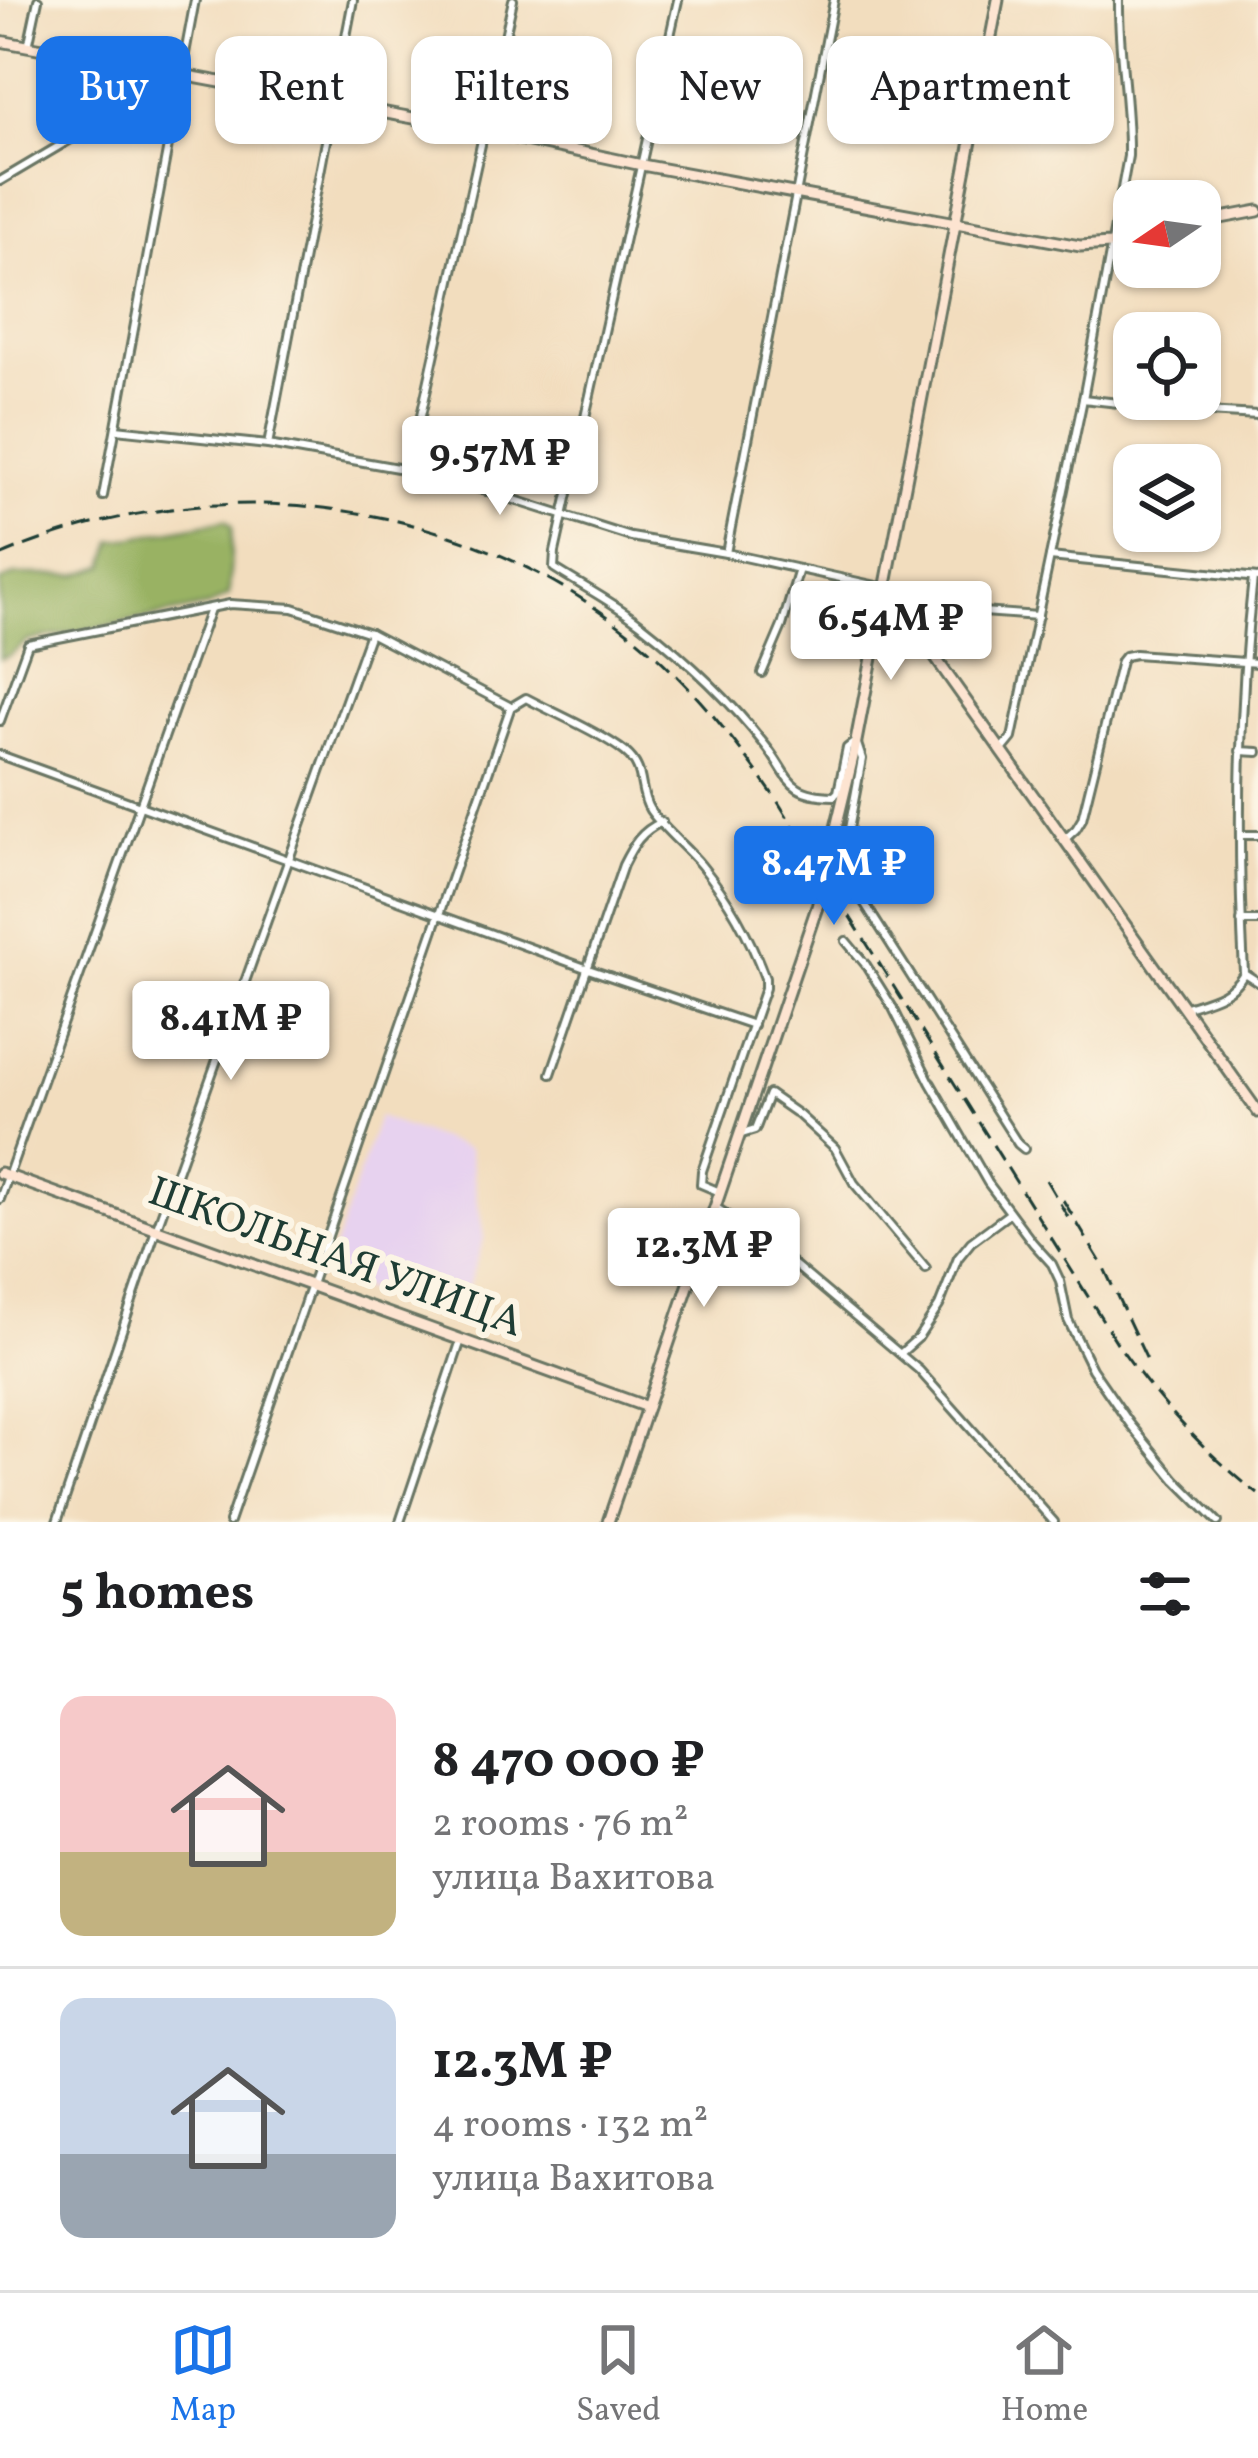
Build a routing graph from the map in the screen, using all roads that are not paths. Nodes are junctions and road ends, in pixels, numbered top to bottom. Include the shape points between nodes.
1 (38, 0) edge
2 (195, 0) edge
3 (353, 0) edge
4 (513, 0) edge
5 (678, 0) edge
6 (834, 0) edge
7 (998, 0) edge
8 (1119, 0) edge
9 (187, 36) edge
10 (346, 36) edge
11 (505, 36) edge
12 (0, 41) edge
13 (28, 46) junction
14 (36, 48) edge
15 (62, 144) edge
16 (167, 144) edge
17 (325, 144) edge
18 (480, 144) edge
19 (544, 144) edge
20 (642, 165) junction
21 (0, 181) edge
22 (797, 194) junction
23 (1258, 211) edge
24 (1221, 218) edge
25 (954, 222) junction
26 (1113, 243) edge
27 (1110, 244) junction
28 (1083, 399) junction
29 (1258, 415) edge
30 (116, 429) junction
31 (268, 446) junction
32 (409, 470) junction
33 (103, 496) dead end
34 (564, 518) junction
35 (726, 554) junction
36 (1051, 557) junction
37 (799, 569) junction
38 (1255, 578) edge
39 (885, 594) junction
40 (896, 606) junction
41 (210, 609) junction
42 (1038, 616) junction
43 (370, 633) junction
44 (1244, 662) junction
45 (1258, 663) edge
46 (762, 674) dead end
47 (511, 707) junction
48 (0, 721) edge
49 (856, 741) junction
50 (1240, 751) junction
51 (1000, 752) junction
52 (1258, 752) edge
53 (0, 755) edge
54 (140, 805) junction
55 (662, 823) junction
56 (1241, 835) junction
57 (1258, 835) edge
58 (1064, 840) junction
59 (288, 860) junction
60 (440, 914) junction
61 (1241, 921) junction
62 (1258, 921) edge
63 (847, 941) dead end
64 (588, 969) junction
65 (1244, 974) junction
66 (1258, 982) edge
67 (1183, 1008) junction
68 (753, 1024) junction
69 (551, 1074) dead end
70 (1258, 1112) edge
71 (740, 1134) junction
72 (1024, 1149) dead end
73 (4, 1174) edge
74 (720, 1192) junction
75 (0, 1198) edge
76 (715, 1207) junction
77 (1010, 1214) junction
78 (156, 1230) junction
79 (926, 1269) dead end
80 (310, 1283) junction
81 (461, 1340) junction
82 (901, 1353) junction
83 (646, 1407) junction
84 (57, 1522) edge
85 (229, 1522) edge
86 (400, 1522) edge
87 (608, 1522) edge
88 (1054, 1522) edge
89 (1218, 1522) edge

1 - 13 street
2 - 9 street
3 - 10 street
4 - 11 street
5 - 20 street
6 - 22 street
7 - 25 street
8 - 27 street via 1128,155
12 - 13 street
13 - 14 street
15 - 21 street
16 - 30 street
17 - 31 street
18 - 32 street
19 - 20 street
20 - 22 street
20 - 34 street
22 - 25 street
22 - 35 street
23 - 24 street
25 - 27 street via 1080,246
25 - 39 street
26 - 27 street
27 - 28 street
28 - 29 street
28 - 36 street
30 - 31 street
30 - 33 street
31 - 32 street
32 - 34 street
34 - 35 street
34 - 49 street via 554,568 638,621 717,691 789,783 834,796
35 - 37 street
36 - 38 street
36 - 42 street
37 - 39 street
37 - 46 street
38 - 44 street
39 - 40 street
39 - 49 street
40 - 42 street
40 - 51 street
41 - 43 street via 293,608
41 - 48 street via 28,644
41 - 54 street
42 - 51 street via 1012,738
43 - 47 street
43 - 59 street
44 - 45 street
44 - 50 street
44 - 58 street via 1125,656 1082,819
47 - 55 street via 526,698 623,750
47 - 60 street
49 - 71 street via 822,892
49 - 72 street via 862,759 844,872
50 - 52 street
50 - 56 street
51 - 58 street
53 - 54 street
54 - 59 street
54 - 73 street
55 - 64 street via 631,849
55 - 68 street via 723,893 750,942 765,978
56 - 57 street
56 - 61 street
58 - 67 street
59 - 60 street
59 - 78 street
60 - 64 street
60 - 80 street
61 - 62 street
61 - 65 street
63 - 77 street
64 - 68 street
64 - 69 street
65 - 66 street
65 - 67 street via 1217,998
67 - 70 street
68 - 74 street via 702,1171 701,1184
71 - 74 street
71 - 79 street via 755,1130 769,1094 781,1101 835,1148
73 - 75 street
73 - 78 street, ШКОЛЬНАЯ УЛИЦА
74 - 76 street
76 - 82 street
76 - 83 street
77 - 82 street via 958,1258 939,1306
77 - 89 street via 1052,1264 1092,1370
78 - 80 street, ШКОЛЬНАЯ УЛИЦА
78 - 84 street
80 - 81 street, ШКОЛЬНАЯ УЛИЦА
80 - 85 street
81 - 83 street, ШКОЛЬНАЯ УЛИЦА
81 - 86 street
82 - 88 street
83 - 87 street

